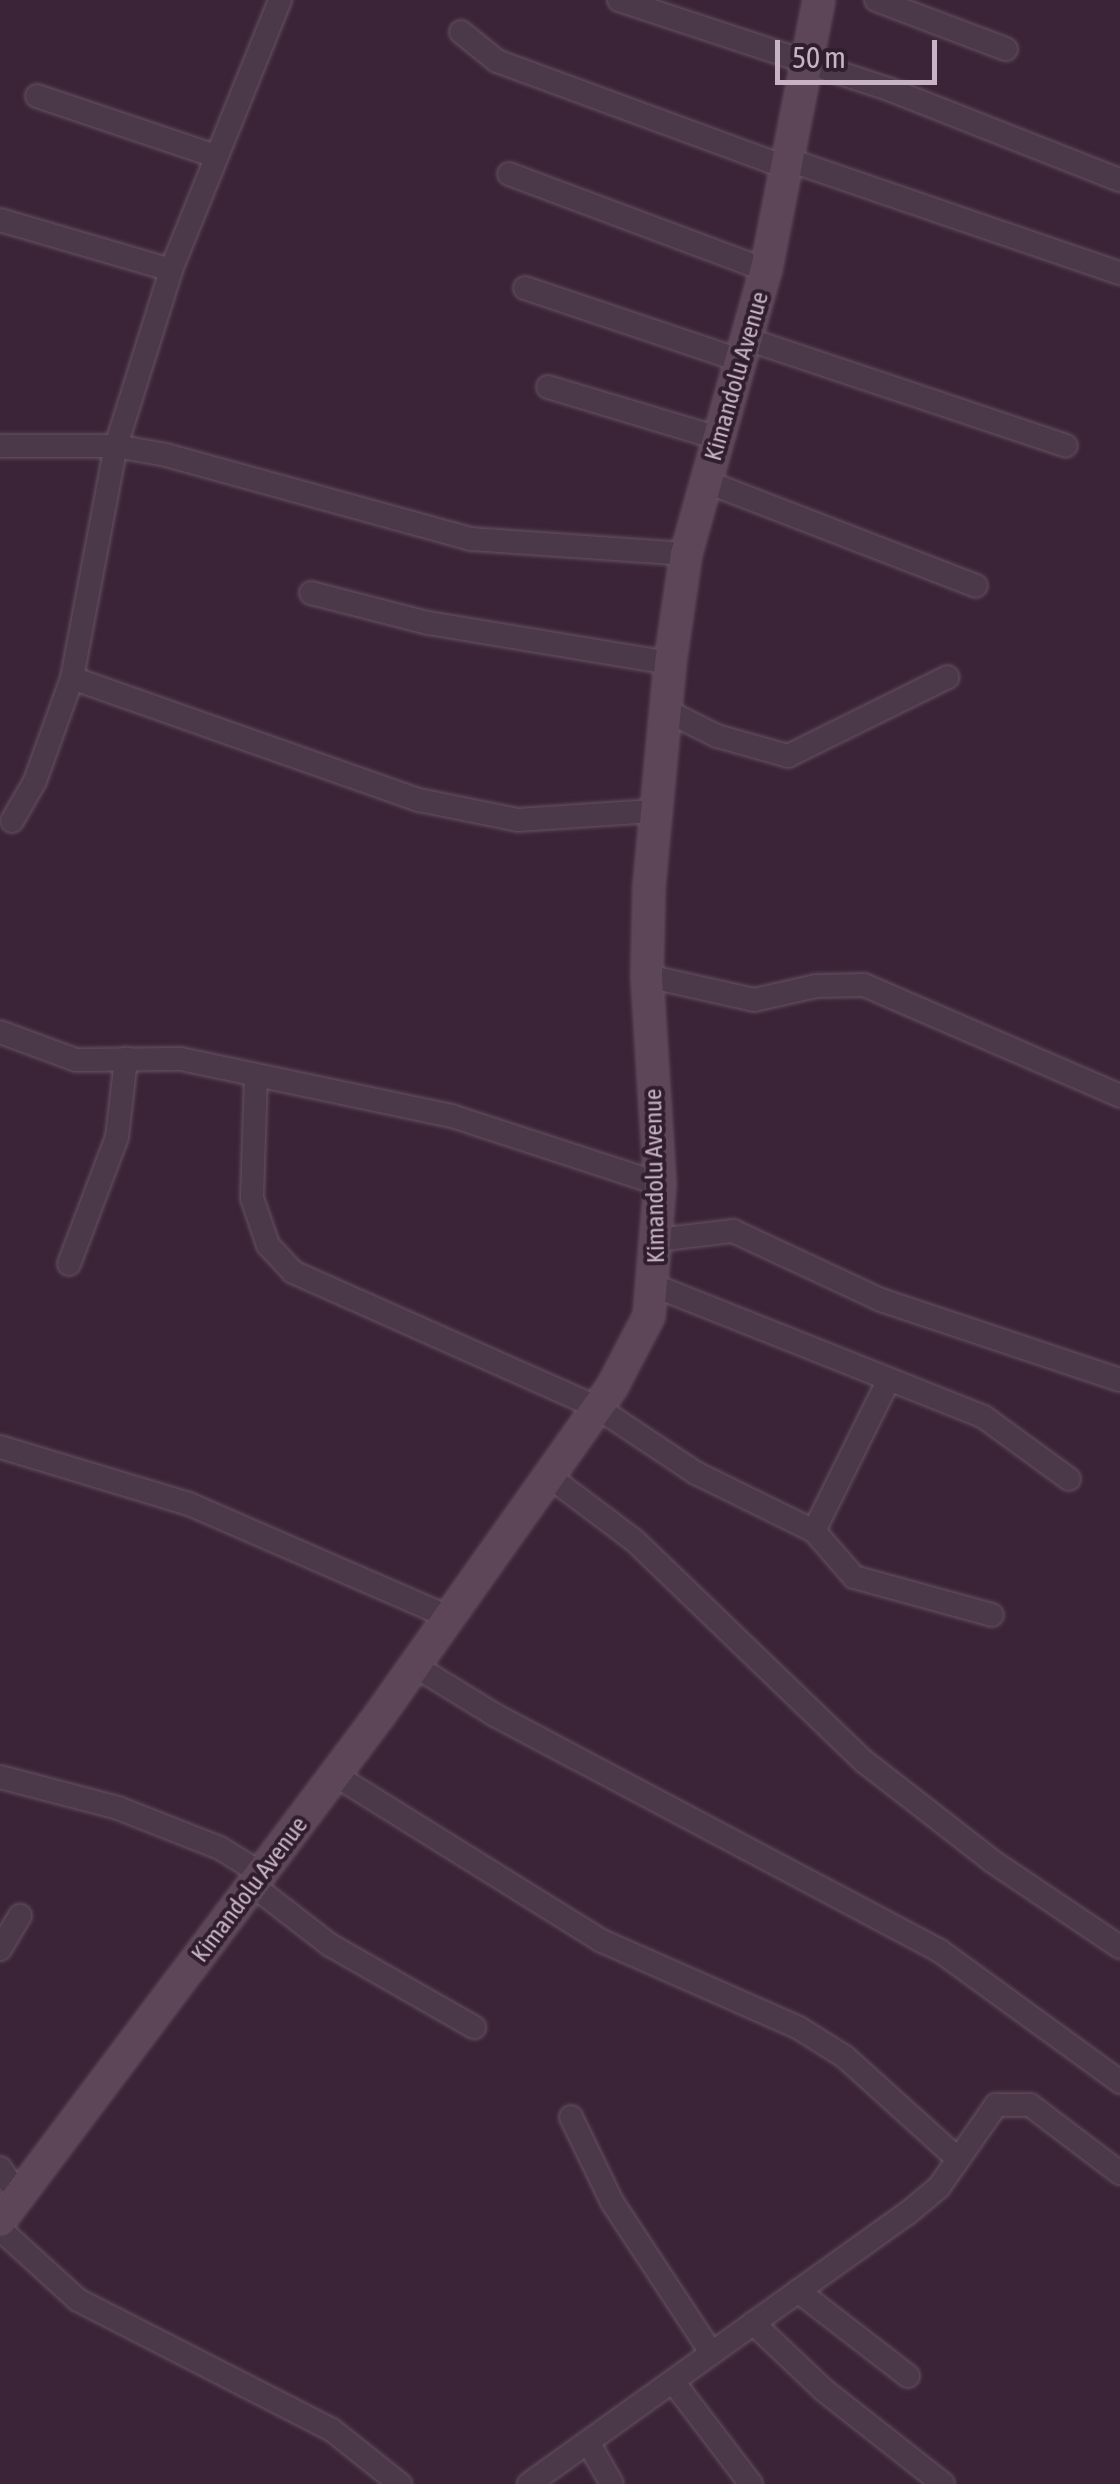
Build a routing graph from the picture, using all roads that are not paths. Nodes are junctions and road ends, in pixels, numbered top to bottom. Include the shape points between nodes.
1 (280, 0) edge
2 (619, 0) edge
3 (819, 0) edge
4 (876, 0) edge
5 (461, 32) dead end
6 (1006, 49) dead end
7 (810, 64) junction
8 (37, 96) dead end
9 (215, 156) junction
10 (791, 165) junction
11 (510, 174) dead end
12 (1120, 180) edge
13 (0, 220) edge
14 (171, 270) junction
15 (766, 270) junction
16 (1120, 272) edge
17 (525, 288) dead end
18 (744, 350) junction
19 (548, 386) dead end
20 (718, 438) junction
21 (0, 446) edge
22 (116, 446) junction
23 (1066, 446) dead end
24 (707, 482) junction
25 (686, 554) junction
26 (976, 586) dead end
27 (311, 593) dead end
28 (670, 662) junction
29 (948, 677) dead end
30 (72, 678) junction
31 (665, 710) junction
32 (653, 811) junction
33 (12, 821) dead end
34 (647, 976) junction
35 (0, 1032) edge
36 (126, 1059) junction
37 (256, 1076) junction
38 (1120, 1096) edge
39 (660, 1184) junction
40 (657, 1240) junction
41 (69, 1264) dead end
42 (654, 1286) junction
43 (889, 1379) junction
44 (1120, 1380) edge
45 (598, 1408) junction
46 (0, 1447) edge
47 (550, 1477) junction
48 (1069, 1479) dead end
49 (814, 1531) junction
50 (992, 1615) dead end
51 (449, 1616) junction
52 (415, 1666) junction
53 (335, 1775) junction
54 (0, 1777) edge
55 (255, 1879) junction
56 (20, 1916) dead end
57 (1120, 1947) edge
58 (0, 1950) edge
59 (474, 2027) dead end
60 (1120, 2082) edge
61 (571, 2117) dead end
62 (958, 2160) junction
63 (0, 2168) edge
64 (1120, 2173) edge
65 (22, 2199) junction
66 (0, 2225) edge
67 (798, 2291) junction
68 (752, 2323) junction
69 (710, 2352) junction
70 (908, 2376) dead end
71 (674, 2382) junction
72 (588, 2442) junction
73 (400, 2484) edge
74 (529, 2484) edge
75 (612, 2484) edge
76 (751, 2484) edge
77 (943, 2484) edge

1 - 9 street
2 - 7 street
3 - 7 street, Kimandolu Avenue
4 - 6 street
5 - 10 street via 497,61
7 - 10 street, Kimandolu Avenue
7 - 12 street
8 - 9 street
9 - 14 street
10 - 15 street, Kimandolu Avenue
10 - 16 street
11 - 15 street
13 - 14 street
14 - 22 street
15 - 18 street, Kimandolu Avenue
17 - 18 street
18 - 20 street, Kimandolu Avenue
18 - 23 street
19 - 20 street
20 - 24 street, Kimandolu Avenue
21 - 22 street
22 - 25 street via 471,539
22 - 30 street
24 - 25 street, Kimandolu Avenue
24 - 26 street
25 - 28 street, Kimandolu Avenue
27 - 28 street via 428,623
28 - 31 street, Kimandolu Avenue
29 - 31 street via 788,756 717,736
30 - 32 street via 419,800 518,820
30 - 33 street via 35,781
31 - 32 street, Kimandolu Avenue
32 - 34 street, Kimandolu Avenue
34 - 38 street via 754,1000 816,986 864,985
34 - 39 street, Kimandolu Avenue
35 - 36 street via 76,1060
36 - 37 street via 181,1059
36 - 41 street via 116,1137
37 - 39 street via 509,1130
37 - 45 street via 252,1198 278,1259 310,1280
39 - 40 street, Kimandolu Avenue
40 - 42 street, Kimandolu Avenue
40 - 44 street via 733,1231 881,1300
42 - 43 street
42 - 45 street, Kimandolu Avenue via 649,1316
43 - 48 street via 984,1417
43 - 49 street
45 - 47 street, Kimandolu Avenue
45 - 49 street via 696,1473
46 - 51 street via 189,1504
47 - 51 street, Kimandolu Avenue
47 - 57 street via 635,1541 865,1762 992,1861
49 - 50 street via 866,1583
51 - 52 street, Kimandolu Avenue
52 - 53 street, Kimandolu Avenue
52 - 60 street via 524,1731 940,1950
53 - 55 street, Kimandolu Avenue
53 - 62 street via 602,1941 746,1999 813,2037
54 - 55 street via 118,1808 220,1848
55 - 59 street via 362,1966
55 - 65 street, Kimandolu Avenue
56 - 58 street
61 - 69 street via 612,2202
62 - 64 street via 987,2114 1016,2100
62 - 67 street via 908,2213
63 - 65 street
65 - 66 street, Kimandolu Avenue
66 - 73 street via 78,2300 332,2430
67 - 68 street
67 - 70 street
68 - 69 street
68 - 77 street via 824,2391
69 - 71 street
71 - 72 street
71 - 76 street
72 - 74 street
72 - 75 street

